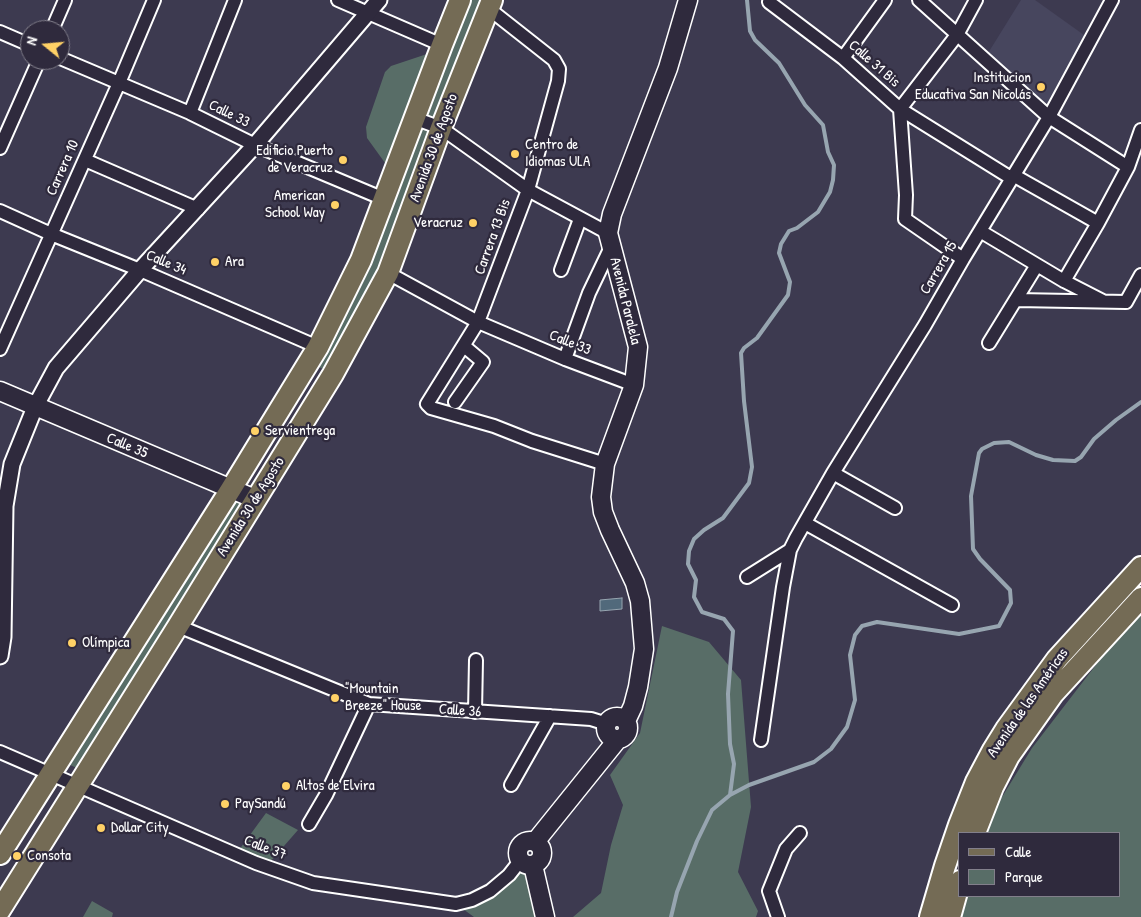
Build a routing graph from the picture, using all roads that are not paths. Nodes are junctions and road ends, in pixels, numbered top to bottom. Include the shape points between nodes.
1 (65, 0) edge
2 (154, 0) edge
3 (235, 0) edge
4 (338, 0) edge
5 (379, 0) edge
6 (460, 0) edge
7 (688, 0) edge
8 (885, 0) edge
9 (919, 0) edge
10 (976, 0) edge
11 (1112, 0) edge
12 (769, 2) dead end
13 (490, 4) edge
14 (367, 13) junction
15 (56, 20) edge
16 (0, 32) edge
17 (957, 35) junction
18 (20, 41) edge
19 (442, 45) junction
20 (843, 58) junction
21 (70, 62) edge
22 (35, 70) edge
23 (119, 83) junction
24 (900, 110) junction
25 (190, 113) junction
26 (1049, 117) junction
27 (414, 118) junction
28 (441, 128) junction
29 (1141, 130) edge
30 (254, 145) junction
31 (0, 148) edge
32 (85, 160) junction
33 (1128, 167) junction
34 (1012, 177) junction
35 (528, 190) junction
36 (384, 199) junction
37 (198, 208) junction
38 (0, 212) edge
39 (580, 219) junction
40 (1098, 223) junction
41 (980, 230) junction
42 (51, 234) junction
43 (609, 240) junction
44 (963, 258) junction
45 (1037, 264) junction
46 (140, 270) junction
47 (561, 270) dead end
48 (388, 273) junction
49 (1141, 275) edge
50 (1064, 281) junction
51 (1017, 300) junction
52 (1102, 301) junction
53 (478, 322) junction
54 (990, 344) dead end
55 (464, 346) junction
56 (318, 347) junction
57 (0, 349) edge
58 (565, 359) junction
59 (634, 385) junction
60 (0, 391) edge
61 (456, 402) dead end
62 (35, 407) junction
63 (605, 464) junction
64 (833, 473) junction
65 (231, 489) junction
66 (256, 499) junction
67 (895, 508) dead end
68 (805, 523) junction
69 (790, 550) junction
70 (1141, 567) edge
71 (747, 577) dead end
72 (1141, 598) edge
73 (952, 605) dead end
74 (178, 626) junction
75 (0, 656) edge
76 (476, 660) dead end
77 (369, 704) junction
78 (475, 712) junction
79 (550, 716) junction
80 (626, 721) junction
81 (607, 724) junction
82 (618, 739) junction
83 (761, 740) dead end
84 (0, 752) edge
85 (50, 774) junction
86 (511, 785) dead end
87 (79, 786) junction
88 (309, 824) dead end
89 (974, 832) edge
90 (800, 833) dead end
91 (0, 854) edge
92 (527, 863) junction
93 (958, 888) edge
94 (0, 910) edge
95 (545, 917) edge
96 (778, 917) edge
97 (930, 917) edge
98 (950, 917) edge

1 - 15 street
2 - 23 street, Carrera 10
3 - 25 street
4 - 14 street
5 - 14 street
6 - 19 main road, Avenida 30 de Agosto
7 - 43 main road, Avenida Paralela via 668,68 612,214
8 - 20 street
9 - 17 street
10 - 17 street
11 - 26 street, Carrera 15
12 - 20 street, Calle 31 Bis
13 - 28 main road, Avenida 30 de Agosto
13 - 35 street, Carrera 13 Bis via 554,60 559,69
14 - 19 street
14 - 30 street
16 - 18 street
17 - 24 street
17 - 26 street
19 - 27 main road, Avenida 30 de Agosto
20 - 24 street, Calle 31 Bis
21 - 23 street, Calle 33
22 - 31 street
23 - 25 street, Calle 33
23 - 32 street, Carrera 10
24 - 34 street, Calle 31 Bis
24 - 44 street via 905,220
25 - 30 street, Calle 33
26 - 33 street
26 - 34 street, Carrera 15
27 - 28 street
27 - 36 main road, Avenida 30 de Agosto
28 - 35 street
28 - 48 main road, Avenida 30 de Agosto
29 - 33 street
30 - 36 street, Calle 33
30 - 37 street
32 - 37 street
32 - 42 street, Carrera 10
33 - 40 street
34 - 40 street, Calle 31 Bis
34 - 41 street, Carrera 15
35 - 39 street
35 - 53 street, Carrera 13 Bis
36 - 56 main road, Avenida 30 de Agosto via 361,260
37 - 46 street
38 - 42 street, Calle 34
39 - 43 street
39 - 47 street
40 - 50 street
41 - 44 street, Carrera 15
41 - 45 street
42 - 46 street, Calle 34
42 - 57 street, Carrera 10
43 - 58 street
43 - 59 main road, Avenida Paralela via 638,347
44 - 64 street, Carrera 15
45 - 50 street
45 - 51 street
46 - 56 street, Calle 34
46 - 62 street via 56,368
48 - 53 street, Calle 33
48 - 66 main road, Avenida 30 de Agosto via 333,374
49 - 52 street via 1126,302
50 - 52 street
51 - 52 street
51 - 54 street
53 - 55 street, Carrera 13 Bis
53 - 58 street, Calle 33
55 - 61 street via 483,362
55 - 63 street, Carrera 13 Bis via 427,404 431,408
56 - 65 main road, Avenida 30 de Agosto
58 - 59 street, Calle 33
59 - 63 main road, Avenida Paralela
60 - 62 main road, Calle 35
62 - 65 main road, Calle 35
62 - 75 street via 12,464 5,506
63 - 80 main road, Avenida Paralela via 601,497 603,512 635,583 642,621 644,649 638,687
64 - 67 street
64 - 68 street, Carrera 15
65 - 66 main road, Calle 35
65 - 85 main road, Avenida 30 de Agosto
66 - 74 main road, Avenida 30 de Agosto
68 - 69 street, Carrera 15
68 - 73 street
69 - 71 street, Carrera 15
69 - 83 street, Carrera 15
70 - 97 main road, Avenida de las Américas via 1057,659 998,743 976,782 958,825
72 - 89 main road, Avenida de las Américas via 1053,694 1009,756 992,787
74 - 77 street, Calle 36
74 - 87 main road, Avenida 30 de Agosto
76 - 78 street
77 - 78 street, Calle 36
77 - 88 street
78 - 79 street, Calle 36
79 - 81 street, Calle 36 via 592,719
79 - 86 street
80 - 81 main road via 617,717
80 - 82 main road via 626,735
81 - 82 main road via 609,736
82 - 92 main road via 535,842 521,845 517,853
84 - 85 street, Calle 37
85 - 87 street, Calle 37
85 - 91 main road, Avenida 30 de Agosto
87 - 92 street, Calle 37 via 256,863 313,883 456,904 490,891
87 - 94 main road, Avenida 30 de Agosto
90 - 96 street via 786,849 769,891
92 - 95 main road
93 - 98 main road

